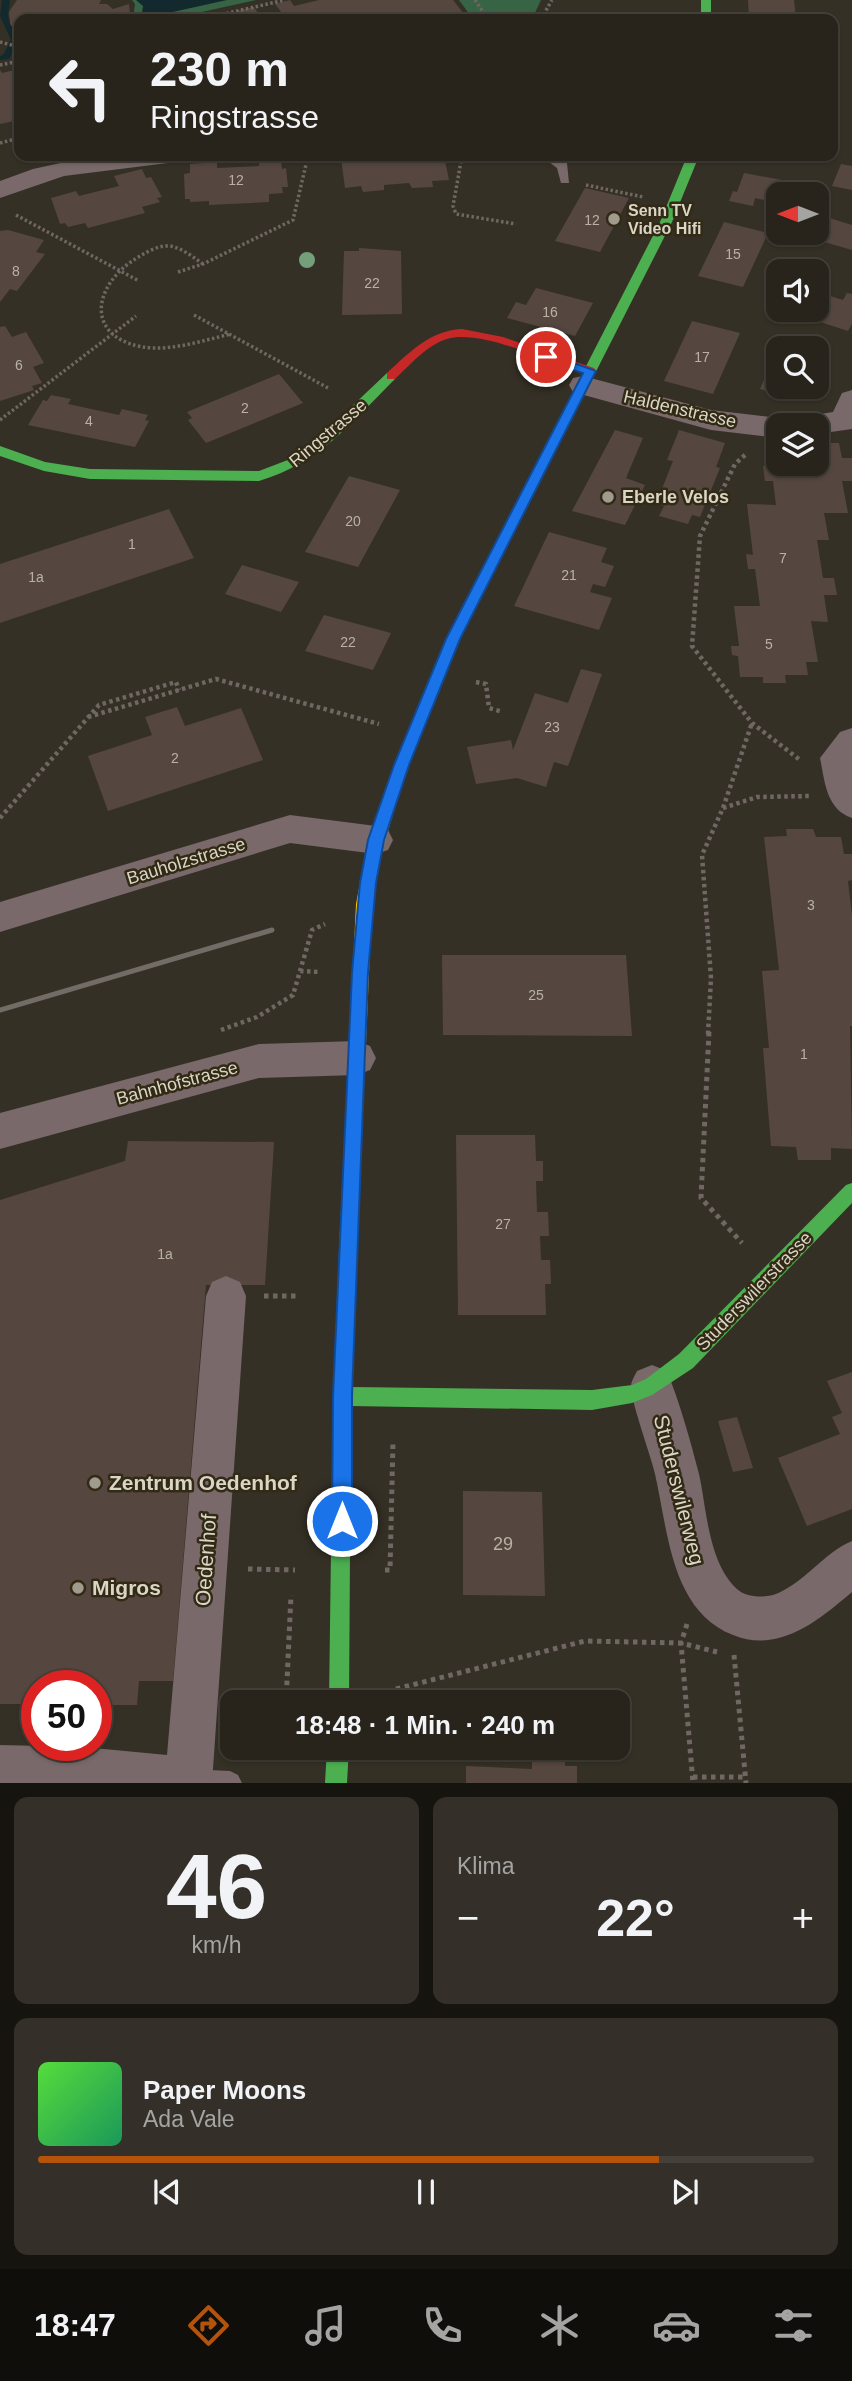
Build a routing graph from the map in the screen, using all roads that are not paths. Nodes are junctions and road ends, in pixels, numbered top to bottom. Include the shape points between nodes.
1 (96, 161) edge
2 (555, 161) edge
3 (691, 161) edge
4 (565, 180) road end
5 (0, 190) edge
6 (586, 378) junction
7 (852, 400) edge
8 (829, 423) edge
9 (766, 426) edge
10 (0, 451) edge
11 (852, 741) edge
12 (848, 799) edge
13 (376, 840) junction
14 (0, 917) edge
15 (357, 1058) junction
16 (0, 1131) edge
17 (852, 1191) edge
18 (226, 1296) dead end
19 (652, 1386) junction
20 (342, 1396) junction
21 (852, 1563) edge
22 (339, 1690) edge
23 (337, 1760) edge
24 (0, 1769) edge
25 (202, 1782) edge
26 (336, 1783) edge

1 - 5 street via 34,174
2 - 4 lane via 563,166
3 - 6 main road via 666,222
6 - 9 street, Haldenstrasse via 711,420
6 - 10 main road, Ringstrasse via 501,341 459,332 446,334 424,348 286,469 228,480 103,475 39,466
6 - 13 main road via 453,639
7 - 8 street via 844,421
11 - 12 street via 837,758
13 - 14 street, Bauholzstrasse via 290,829
13 - 15 main road via 364,904
15 - 16 street, Bahnhofstrasse via 259,1061
15 - 20 main road
17 - 19 main road, Studerswilerstrasse via 686,1361
18 - 25 street, Oedenhof
19 - 20 main road, Studerswilerstrasse via 592,1400
19 - 21 street, Studerswilerweg via 701,1577 717,1602 759,1620 779,1616
20 - 22 main road
23 - 26 main road
24 - 25 street

